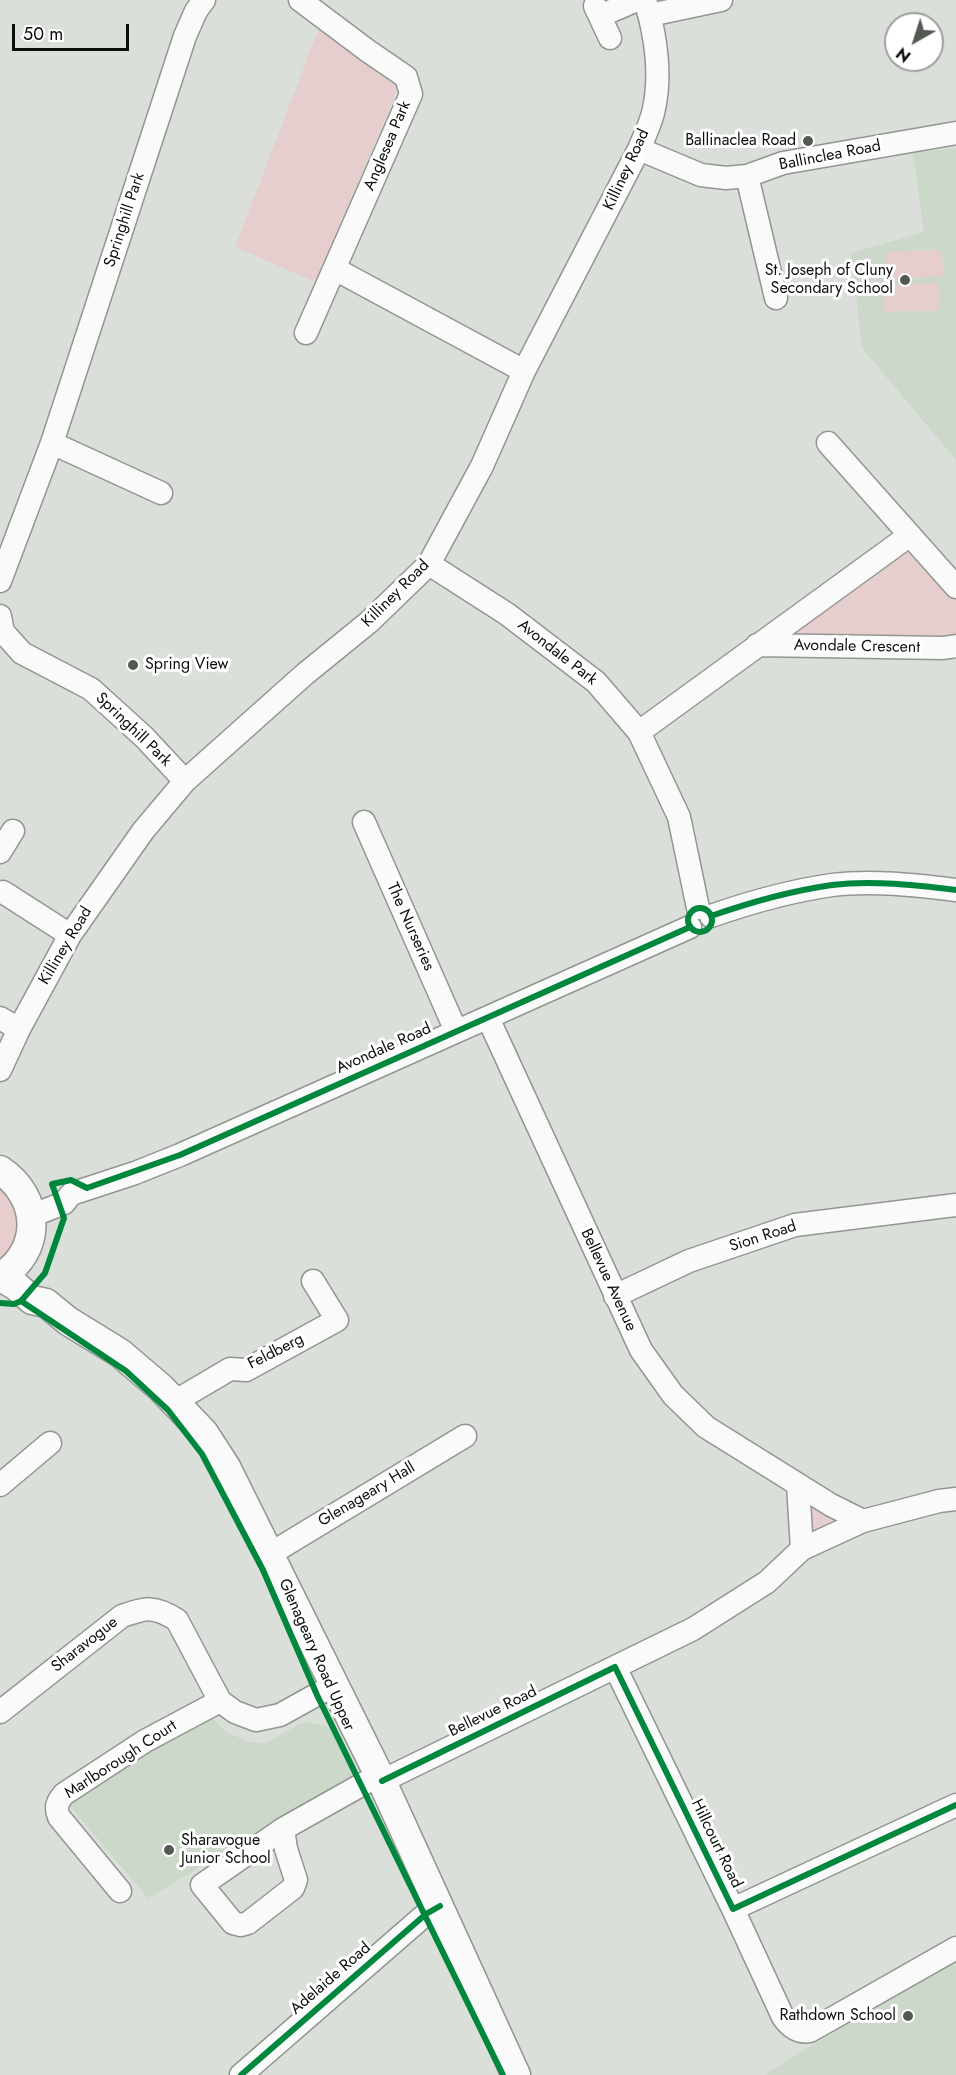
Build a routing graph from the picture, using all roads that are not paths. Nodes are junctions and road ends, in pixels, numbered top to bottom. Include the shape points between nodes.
1 (204, 0) edge
2 (300, 0) edge
3 (721, 0) edge
4 (644, 5) edge
5 (610, 38) dead end
6 (956, 133) edge
7 (639, 148) junction
8 (747, 176) junction
9 (335, 269) junction
10 (776, 298) dead end
11 (306, 333) dead end
12 (524, 371) junction
13 (51, 443) junction
14 (828, 443) dead end
15 (161, 493) dead end
16 (910, 535) junction
17 (429, 564) junction
18 (0, 581) edge
19 (956, 587) edge
20 (0, 616) edge
21 (758, 645) junction
22 (956, 646) edge
23 (639, 732) junction
24 (186, 781) junction
25 (364, 822) dead end
26 (13, 831) dead end
27 (0, 852) edge
28 (956, 890) edge
29 (3, 892) dead end
30 (702, 916) junction
31 (70, 935) junction
32 (488, 1018) junction
33 (10, 1023) edge
34 (456, 1031) junction
35 (0, 1070) edge
36 (0, 1170) edge
37 (956, 1205) edge
38 (28, 1206) junction
39 (6, 1273) edge
40 (313, 1281) dead end
41 (615, 1296) junction
42 (174, 1402) junction
43 (465, 1436) dead end
44 (50, 1443) dead end
45 (0, 1485) edge
46 (798, 1485) junction
47 (956, 1499) edge
48 (863, 1521) junction
49 (802, 1549) junction
50 (270, 1554) junction
51 (615, 1667) junction
52 (334, 1685) junction
53 (220, 1701) junction
54 (0, 1712) edge
55 (381, 1778) junction
56 (956, 1804) edge
57 (283, 1829) dead end
58 (120, 1891) dead end
59 (440, 1906) junction
60 (733, 1909) junction
61 (956, 1948) edge
62 (241, 2075) edge
63 (516, 2075) edge

1 - 13 street, Springhill Park via 185,36
2 - 9 street, Anglesea Park via 406,76 411,94
3 - 4 street
4 - 5 street via 597,11
4 - 7 street, Killiney Road via 655,48 657,82 653,113
6 - 8 street, Ballinclea Road via 783,163
7 - 8 street, Ballinclea Road via 701,175
7 - 12 street, Killiney Road
8 - 10 street
9 - 11 street, Anglesea Park
9 - 12 street
12 - 17 street, Killiney Road via 482,466
13 - 15 street
13 - 18 street, Springhill Park
14 - 16 street
16 - 19 street
16 - 21 street, Avondale Crescent
17 - 23 street, Avondale Park via 507,614 596,682
17 - 24 street, Killiney Road via 369,622
20 - 24 street, Springhill Park via 3,632 22,653 92,689
21 - 22 street, Avondale Crescent
21 - 23 street, Avondale Crescent
23 - 30 street, Avondale Park via 679,817
24 - 31 street, Killiney Road via 138,837
25 - 34 street, The Nurseries
26 - 27 street
28 - 30 street, Avondale Road via 833,885
29 - 31 street
30 - 32 street, Avondale Road
31 - 33 street, Killiney Road
32 - 34 street, Avondale Road
32 - 41 street, Bellevue Avenue
33 - 35 street, Killiney Road
34 - 38 street, Avondale Road via 180,1155 71,1194 59,1189 38,1195
36 - 38 main road via 10,1177
37 - 41 street, Sion Road via 795,1225 689,1261
38 - 39 main road via 32,1229 29,1243
39 - 42 main road, Glenageary Road Upper via 39,1290 46,1303 120,1353
40 - 42 street, Feldberg via 337,1320 246,1370 230,1369
41 - 46 street, Bellevue Avenue via 641,1350 673,1395 706,1427
42 - 50 main road, Glenageary Road Upper via 204,1433 226,1467
43 - 50 street, Glenageary Hall
44 - 45 street
46 - 48 street, Bellevue Avenue
46 - 49 street
47 - 48 street, Bellevue Road
48 - 49 street, Bellevue Road
49 - 51 street, Bellevue Road via 767,1582 693,1629
50 - 52 main road, Glenageary Road Upper
51 - 55 street, Bellevue Road
51 - 60 street, Hillcourt Road
52 - 53 street via 280,1716 256,1720
52 - 55 main road, Glenageary Road Upper
53 - 54 street, Sharavogue via 177,1620 166,1612 146,1608 122,1616
53 - 58 street, Marlborough Court via 145,1741 58,1801 59,1817
55 - 57 street, Bellevue Road
55 - 59 main road, Glenageary Road Upper
56 - 60 street, Hillcourt Road
59 - 62 street, Adelaide Road
59 - 63 main road, Glenageary Road Upper
60 - 61 street, Hillcourt Road via 783,2017 797,2030 810,2031

